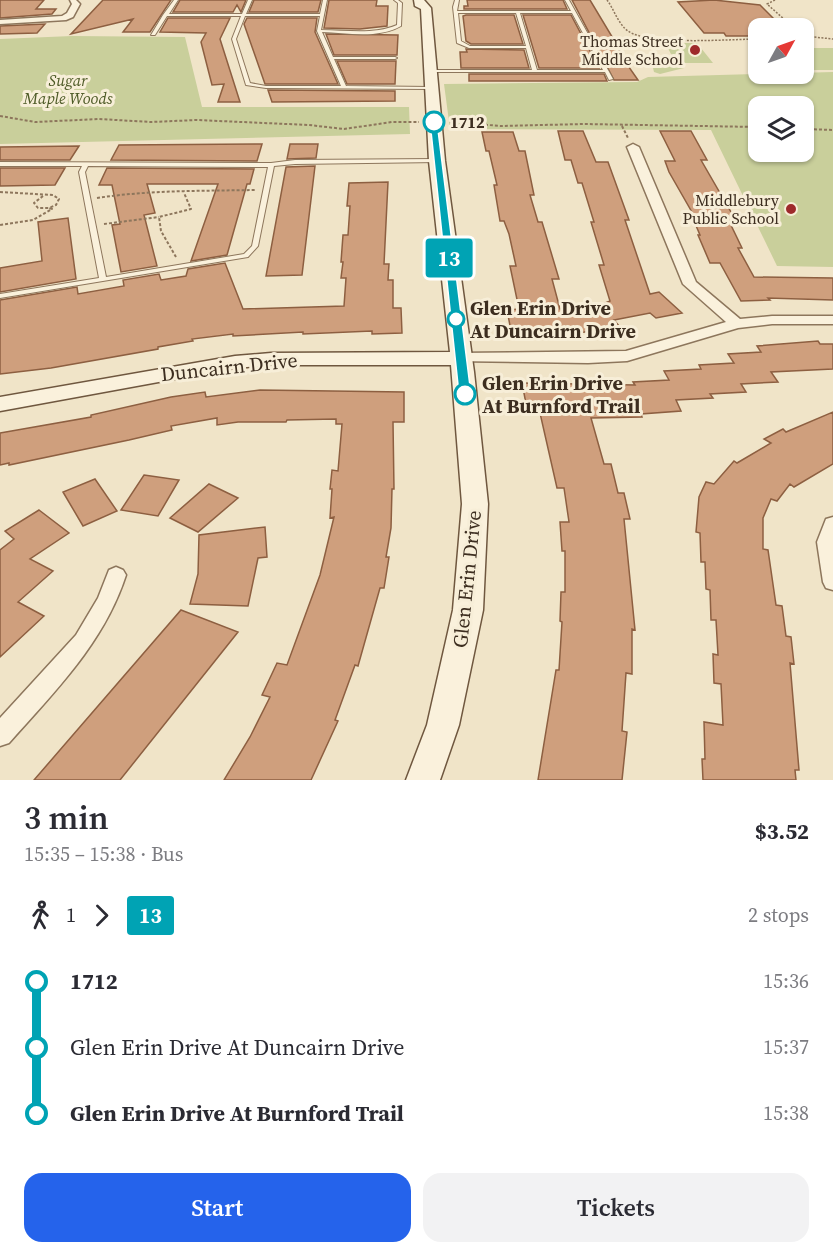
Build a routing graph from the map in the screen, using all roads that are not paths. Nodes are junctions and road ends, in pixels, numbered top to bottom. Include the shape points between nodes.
1 (176, 0) edge
2 (250, 0) edge
3 (325, 0) edge
4 (396, 0) edge
5 (457, 0) edge
6 (567, 0) edge
7 (73, 1) edge
8 (427, 3) edge
9 (456, 12) junction
10 (518, 12) junction
11 (574, 12) junction
12 (165, 15) junction
13 (244, 15) junction
14 (321, 15) junction
15 (0, 22) edge
16 (319, 31) junction
17 (153, 34) dead end
18 (528, 47) junction
19 (332, 58) junction
20 (395, 58) dead end
21 (430, 71) junction
22 (535, 71) junction
23 (606, 71) junction
24 (611, 79) dead end
25 (344, 88) junction
26 (430, 88) junction
27 (633, 147) dead end
28 (437, 161) junction
29 (0, 164) edge
30 (86, 164) junction
31 (271, 165) junction
32 (103, 278) junction
33 (0, 296) edge
34 (833, 320) edge
35 (737, 324) junction
36 (460, 358) junction
37 (0, 404) edge
38 (833, 524) edge
39 (116, 575) dead end
40 (833, 582) edge
41 (0, 735) edge
42 (423, 780) edge

1 - 12 lane
2 - 13 lane
3 - 14 lane
4 - 16 lane via 400,3 396,28
5 - 9 lane
6 - 11 lane
7 - 15 street via 76,4 70,15 63,18
8 - 21 street, Glen Erin Drive
9 - 10 lane
9 - 18 lane via 461,44
10 - 11 lane
10 - 18 lane
11 - 23 lane
12 - 13 lane
12 - 17 lane
13 - 14 lane
13 - 25 lane via 234,39 248,84
14 - 16 lane
16 - 19 lane
18 - 22 lane
19 - 20 lane
19 - 25 lane
21 - 22 lane
21 - 26 street, Glen Erin Drive
22 - 23 lane
23 - 24 lane
25 - 26 lane
26 - 28 street, Glen Erin Drive
27 - 35 street via 690,284
28 - 31 lane
28 - 36 street, Glen Erin Drive
29 - 30 lane
30 - 31 lane
30 - 32 lane via 82,172
31 - 32 lane via 255,246 246,256
32 - 33 lane
34 - 35 street
35 - 36 street via 627,356
36 - 37 street, Duncairn Drive via 235,362
36 - 42 street, Glen Erin Drive via 475,504 473,564 459,659 443,725
38 - 40 street via 827,542
39 - 41 street via 111,596 85,639

